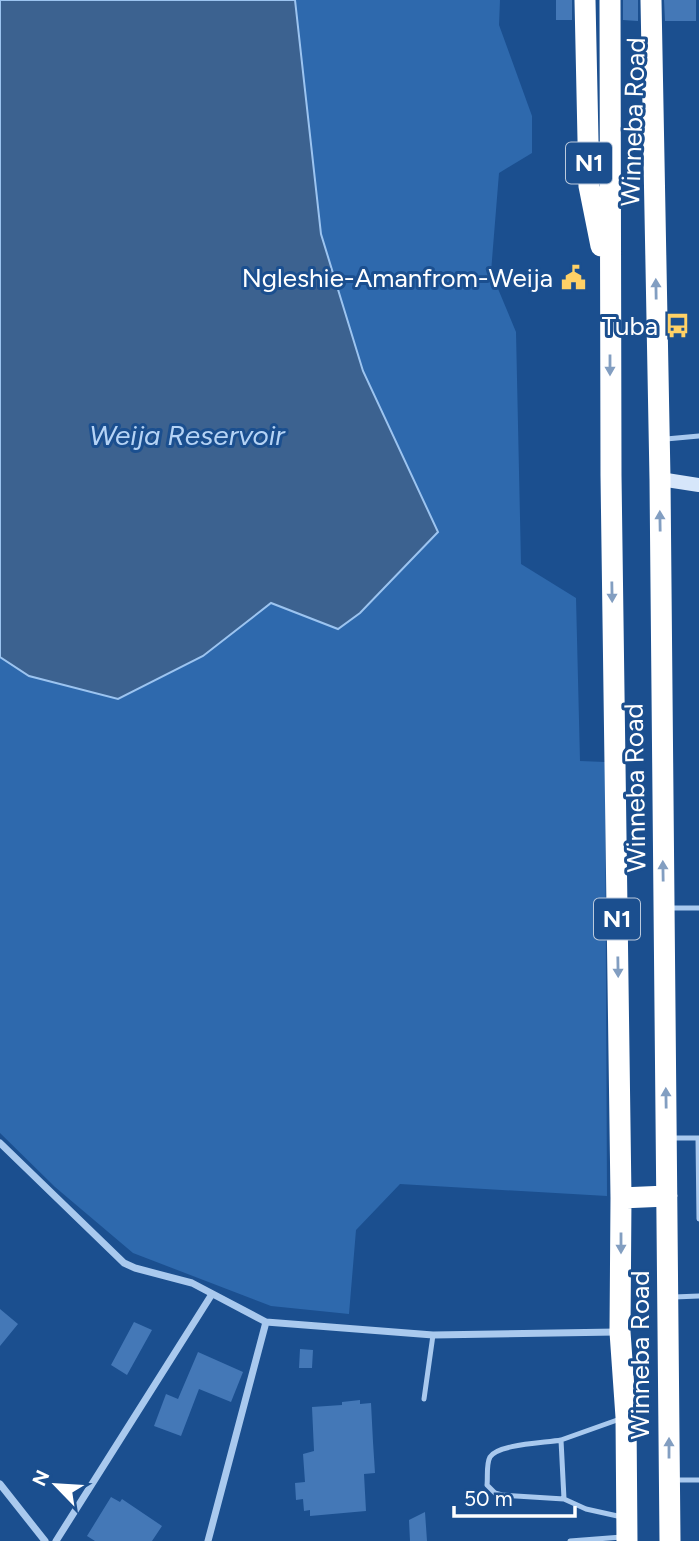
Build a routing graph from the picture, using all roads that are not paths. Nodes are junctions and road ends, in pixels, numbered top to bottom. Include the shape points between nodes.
1 (585, 0) edge
2 (599, 0) edge
3 (610, 0) edge
4 (639, 0) edge
5 (651, 0) edge
6 (664, 0) edge
7 (655, 245) junction
8 (610, 296) junction
9 (699, 436) edge
10 (659, 439) junction
11 (660, 480) junction
12 (699, 485) edge
13 (664, 908) junction
14 (699, 908) edge
15 (666, 1138) junction
16 (699, 1138) edge
17 (0, 1143) edge
18 (667, 1196) junction
19 (621, 1198) junction
20 (699, 1219) edge
21 (212, 1294) junction
22 (699, 1296) edge
23 (668, 1297) junction
24 (266, 1322) junction
25 (620, 1332) junction
26 (433, 1335) junction
27 (424, 1399) dead end
28 (626, 1417) junction
29 (561, 1440) junction
30 (669, 1480) junction
31 (699, 1480) edge
32 (0, 1484) edge
33 (564, 1499) junction
34 (627, 1532) edge
35 (45, 1541) edge
36 (57, 1541) edge
37 (208, 1541) edge
38 (570, 1541) edge
39 (670, 1541) edge

1 - 8 highway, Winneba Road / N1 via 589,186
2 - 8 highway, Winneba Road / N1 via 601,196
3 - 8 highway, Winneba Road / N1
4 - 7 highway, Winneba Road / N1 via 640,187
5 - 7 highway, Winneba Road / N1
6 - 7 highway, Winneba Road / N1 via 663,187
10 -> 7 highway, Winneba Road / N1
8 -> 19 highway, Winneba Road / N1
9 - 10 lane
10 - 11 highway, Winneba Road / N1
11 - 12 street
13 -> 11 highway, Winneba Road / N1
13 - 14 lane
15 -> 13 highway, Winneba Road / N1
15 - 16 lane
15 - 18 highway, Winneba Road / N1
16 - 20 lane
17 - 21 street via 124,1263 192,1283
18 - 19 highway
18 - 23 highway, Winneba Road / N1
19 -> 25 highway, Winneba Road / N1
21 - 24 street
21 - 36 street
22 - 23 lane
30 -> 23 highway, Winneba Road / N1
24 - 26 street
24 - 37 street
25 - 26 street
25 - 28 highway, Winneba Road / N1
26 - 27 lane
28 - 29 lane
28 - 34 highway, Winneba Road / N1
29 - 33 lane
29 - 33 lane via 493,1454 487,1485 502,1495
30 - 31 lane
30 - 39 highway, Winneba Road / N1
32 - 35 street
33 - 34 lane
34 - 38 lane

